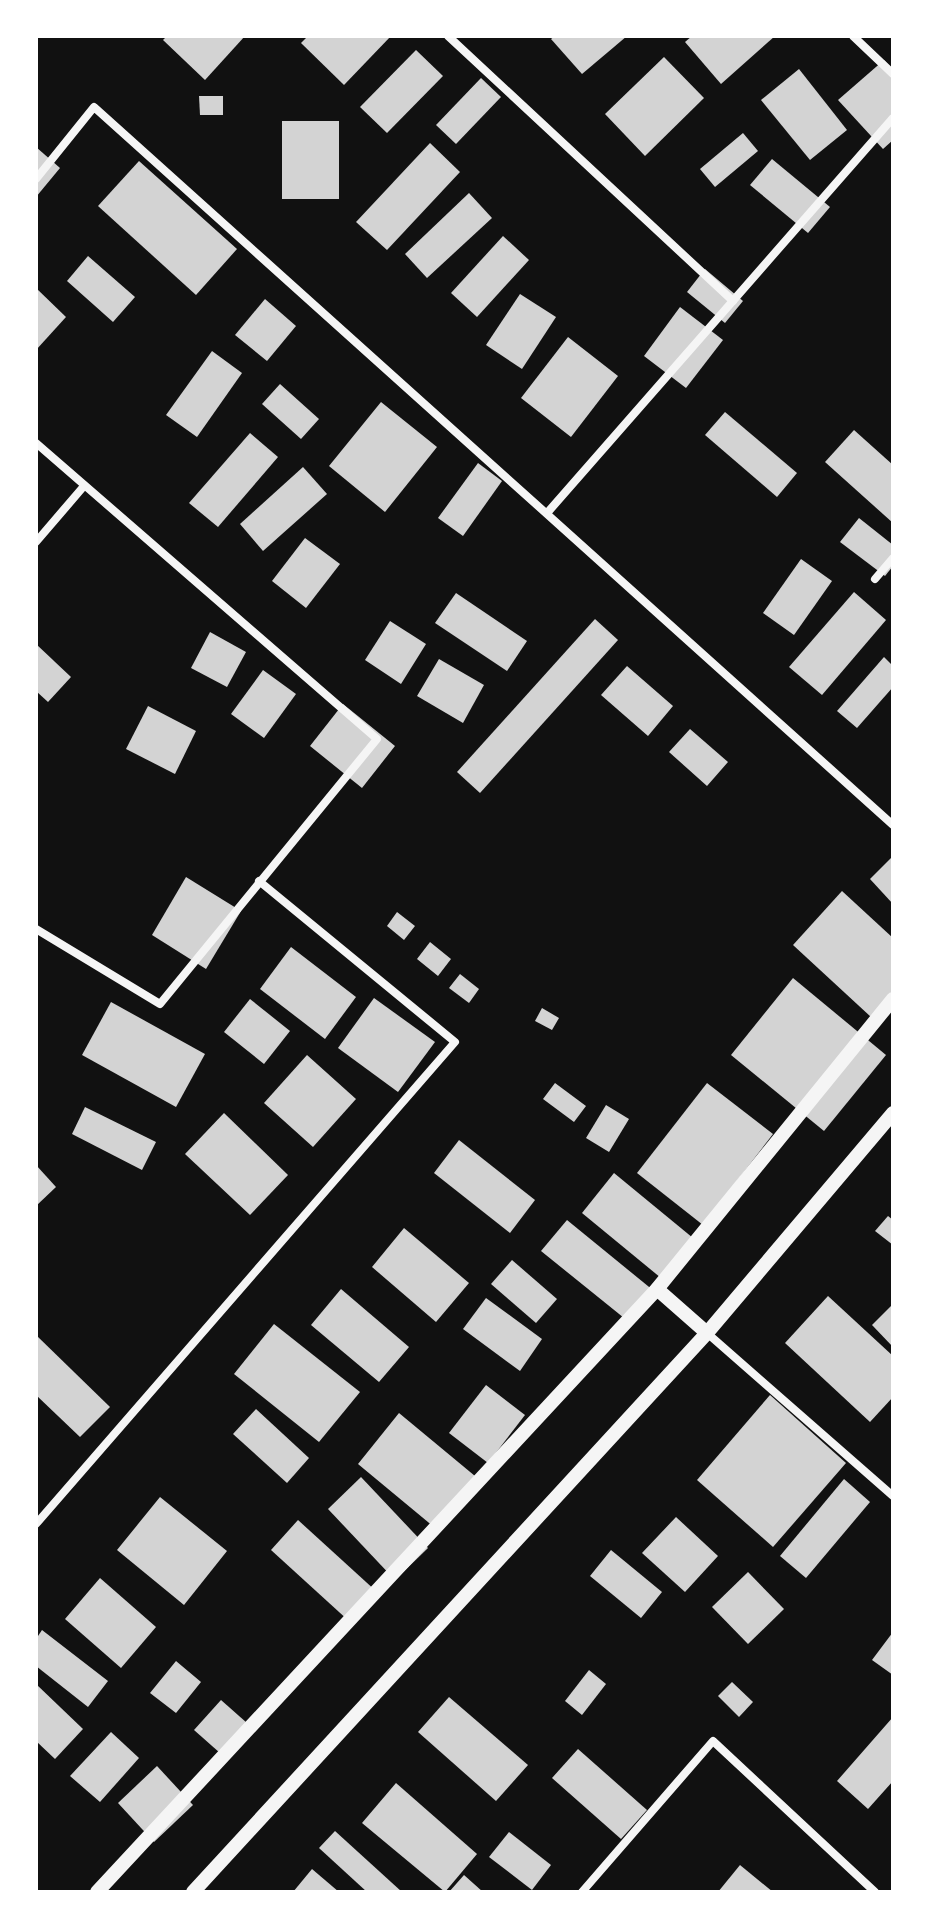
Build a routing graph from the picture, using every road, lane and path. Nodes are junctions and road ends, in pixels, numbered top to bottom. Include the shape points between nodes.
1 (448, 36) edge
2 (853, 36) edge
3 (893, 74) edge
4 (893, 118) edge
5 (36, 179) edge
6 (733, 301) junction
7 (36, 443) edge
8 (84, 486) junction
9 (548, 512) junction
10 (36, 542) edge
11 (893, 558) edge
12 (875, 579) dead end
13 (893, 825) edge
14 (259, 881) junction
15 (38, 933) edge
16 (893, 999) edge
17 (893, 1113) edge
18 (657, 1289) junction
19 (707, 1333) junction
20 (893, 1496) edge
21 (36, 1524) edge
22 (97, 1892) edge
23 (193, 1892) edge
24 (582, 1892) edge
25 (875, 1892) edge

1 - 6 street
2 - 3 street
4 - 6 street
5 - 9 street via 94,107
6 - 9 street
7 - 8 street
8 - 10 street
8 - 14 street via 377,739
9 - 13 street
11 - 12 street
14 - 15 street via 160,1004
14 - 21 street via 455,1042
16 - 18 street
17 - 19 street
18 - 19 street
18 - 22 street
19 - 20 street
19 - 23 street
24 - 25 street via 713,1741

